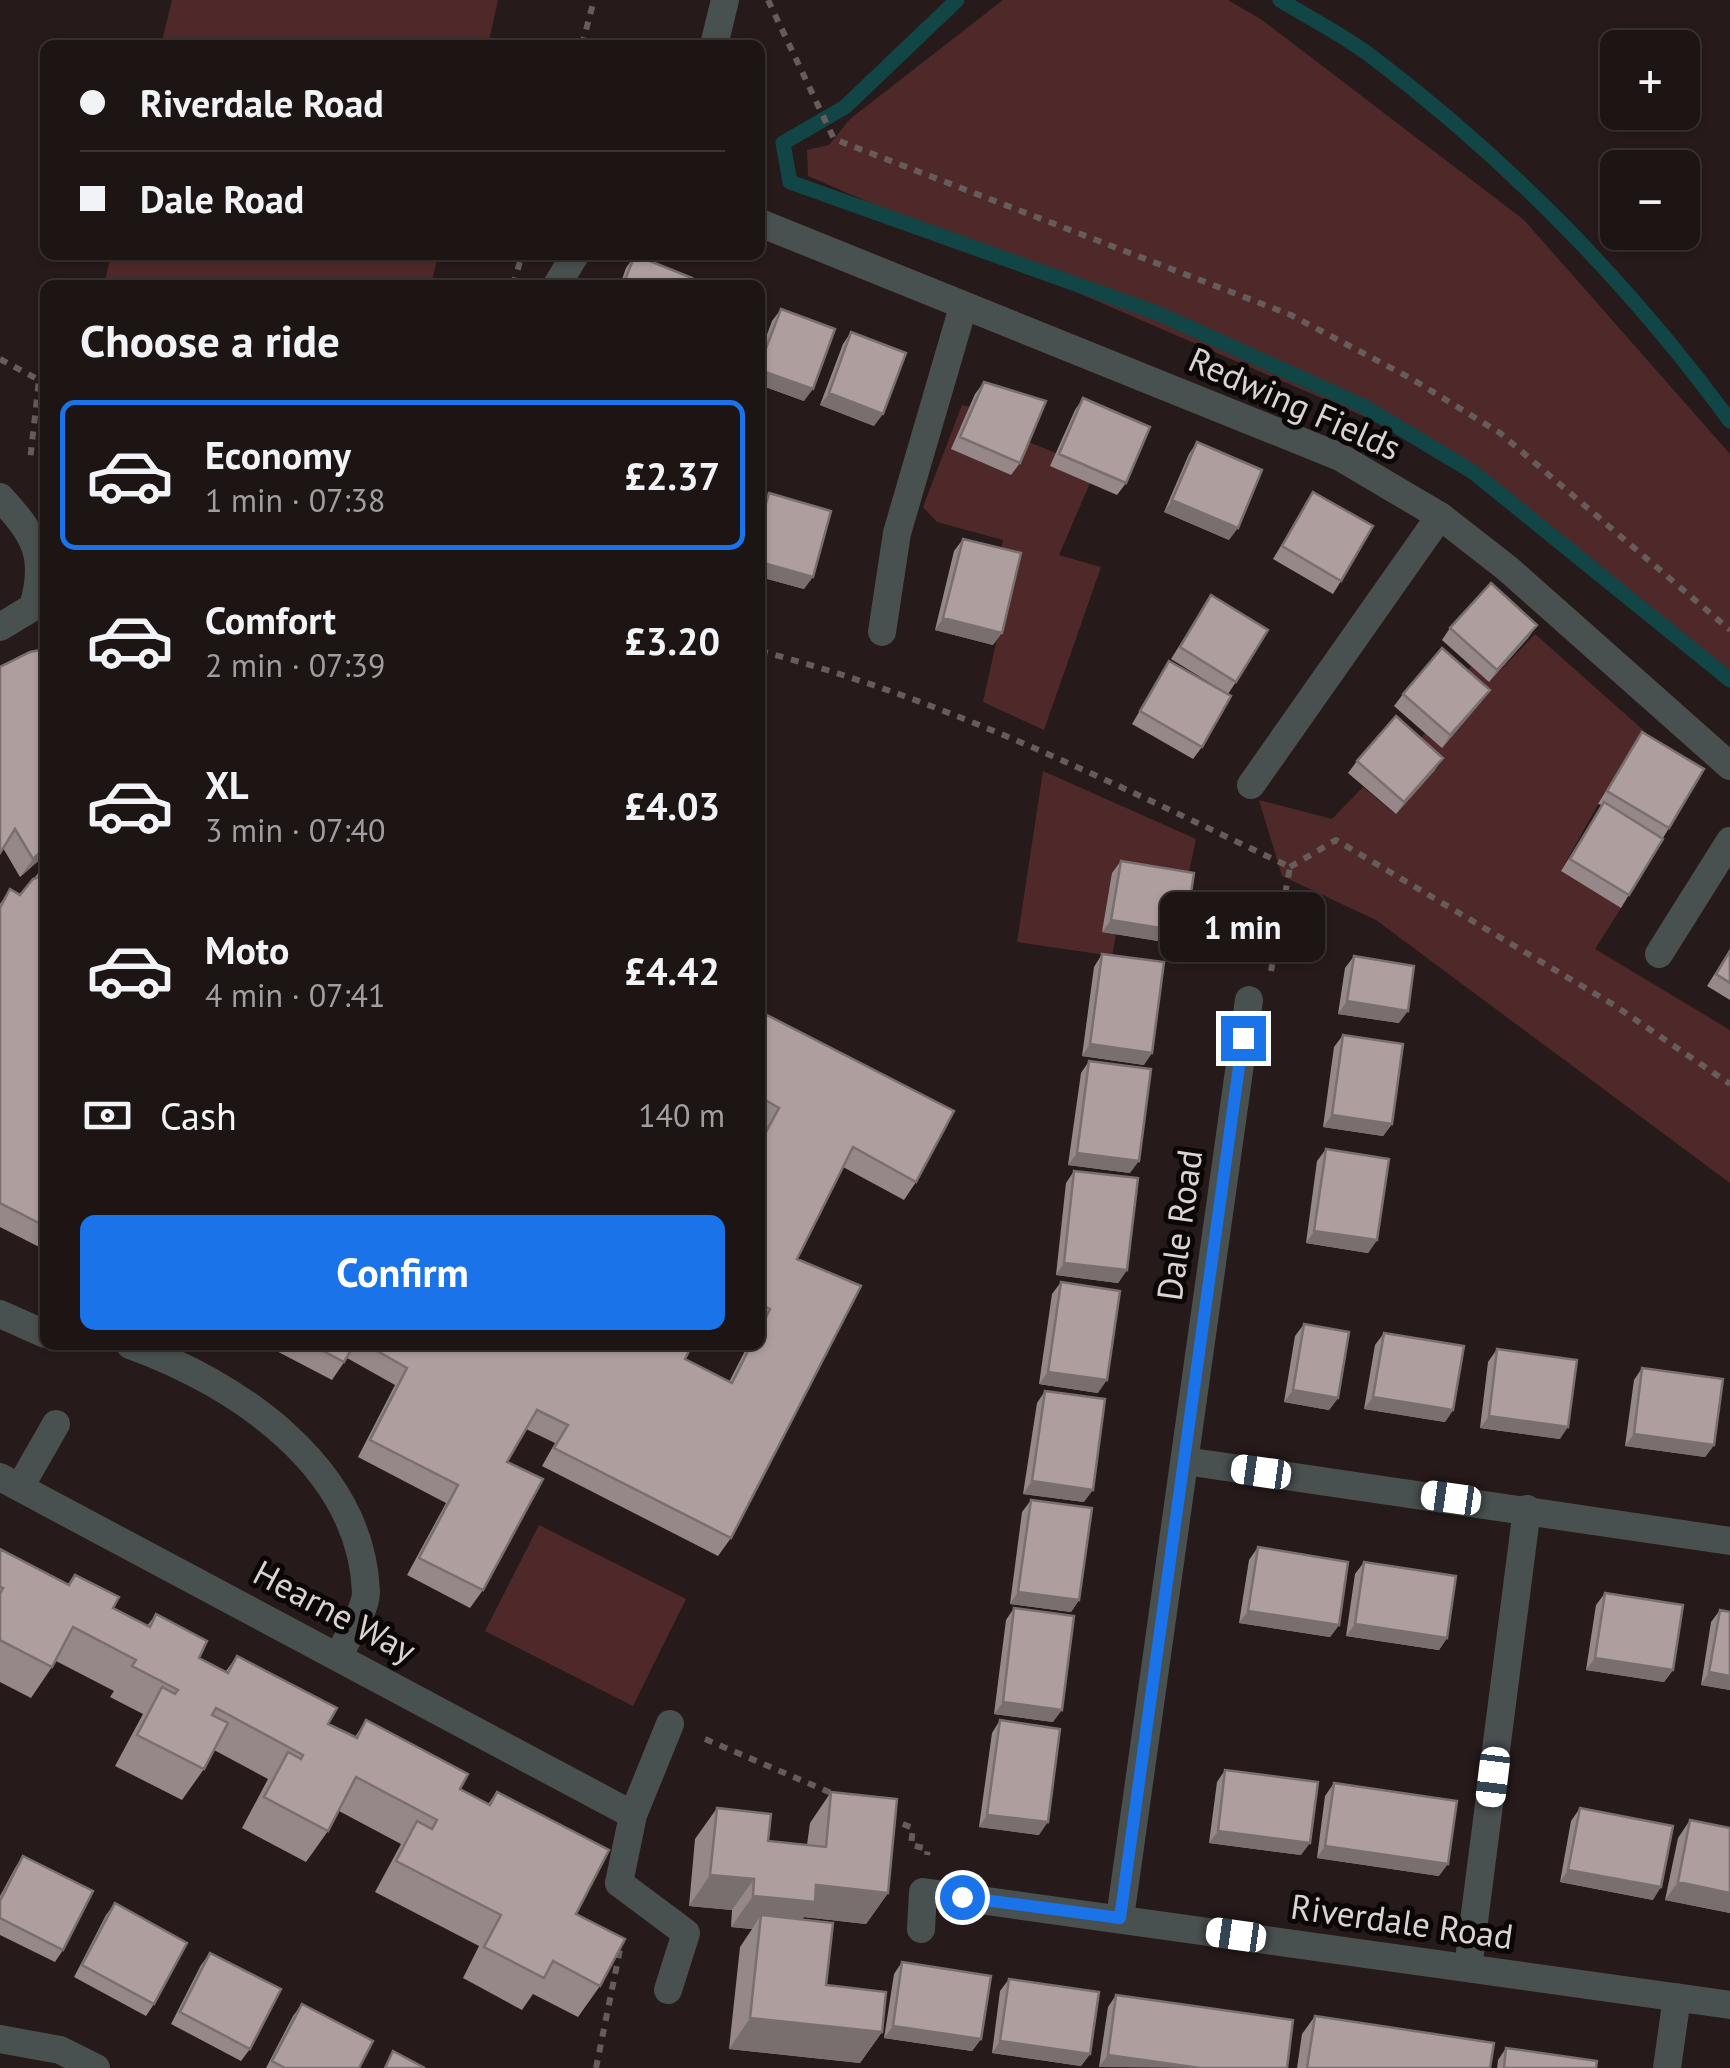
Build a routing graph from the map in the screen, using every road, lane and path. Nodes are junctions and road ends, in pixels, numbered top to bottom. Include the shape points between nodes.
1 (594, 0) edge
2 (725, 0) edge
3 (768, 0) edge
4 (583, 40) edge
5 (715, 40) edge
6 (765, 225) edge
7 (963, 307) junction
8 (0, 360) edge
9 (40, 380) edge
10 (40, 394) edge
11 (30, 461) dead end
12 (0, 498) edge
13 (1440, 516) junction
14 (40, 545) edge
15 (40, 584) edge
16 (0, 627) edge
17 (1730, 630) edge
18 (882, 632) dead end
19 (765, 652) edge
20 (1730, 766) edge
21 (1250, 785) dead end
22 (1730, 841) edge
23 (1290, 867) junction
24 (1659, 954) dead end
25 (1249, 1000) joint
26 (1730, 1084) edge
27 (0, 1314) edge
28 (40, 1332) edge
29 (143, 1350) edge
30 (56, 1424) dead end
31 (1184, 1461) junction
32 (10, 1482) edge
33 (1528, 1509) junction
34 (1730, 1540) edge
35 (339, 1655) junction
36 (670, 1724) joint
37 (844, 1798) edge
38 (878, 1813) edge
39 (633, 1815) junction
40 (626, 1889) junction
41 (923, 1892) junction
42 (1120, 1918) junction
43 (921, 1929) dead end
44 (1468, 1968) junction
45 (668, 1990) dead end
46 (1677, 1998) junction
47 (1730, 2005) edge
48 (0, 2039) edge
49 (96, 2068) edge
50 (596, 2068) edge
51 (1667, 2068) edge

1 - 4 path
2 - 5 street
3 - 17 path via 834,140 1291,315 1412,379 1500,433
6 - 7 street, Redwing Fields
7 - 13 street, Redwing Fields via 1340,457
7 - 18 street via 897,533
8 - 9 path
10 - 11 path
12 - 14 street
13 - 20 street, Redwing Fields
13 - 21 street
15 - 16 street via 32,607
19 - 23 path via 851,674 1045,752
22 - 24 street
23 - 25 path via 1275,965
23 - 26 path via 1336,840 1614,1005
25 - 31 street, Dale Road
27 - 28 street
29 - 35 street via 269,1417 321,1472 351,1525 366,1595
30 - 32 street
31 - 33 street
31 - 42 street, Dale Road
32 - 35 street, Hearne Way
33 - 34 street
33 - 44 street
35 - 39 street, Hearne Way
36 - 37 path
36 - 39 street
38 - 41 path via 913,1828 911,1846 928,1849
39 - 40 street
40 - 45 street via 686,1934
40 - 50 path
41 - 42 street, Riverdale Road
41 - 43 street
42 - 44 street, Riverdale Road
44 - 46 street, Riverdale Road
46 - 47 street, Riverdale Road
46 - 51 street
48 - 49 street via 60,2050

